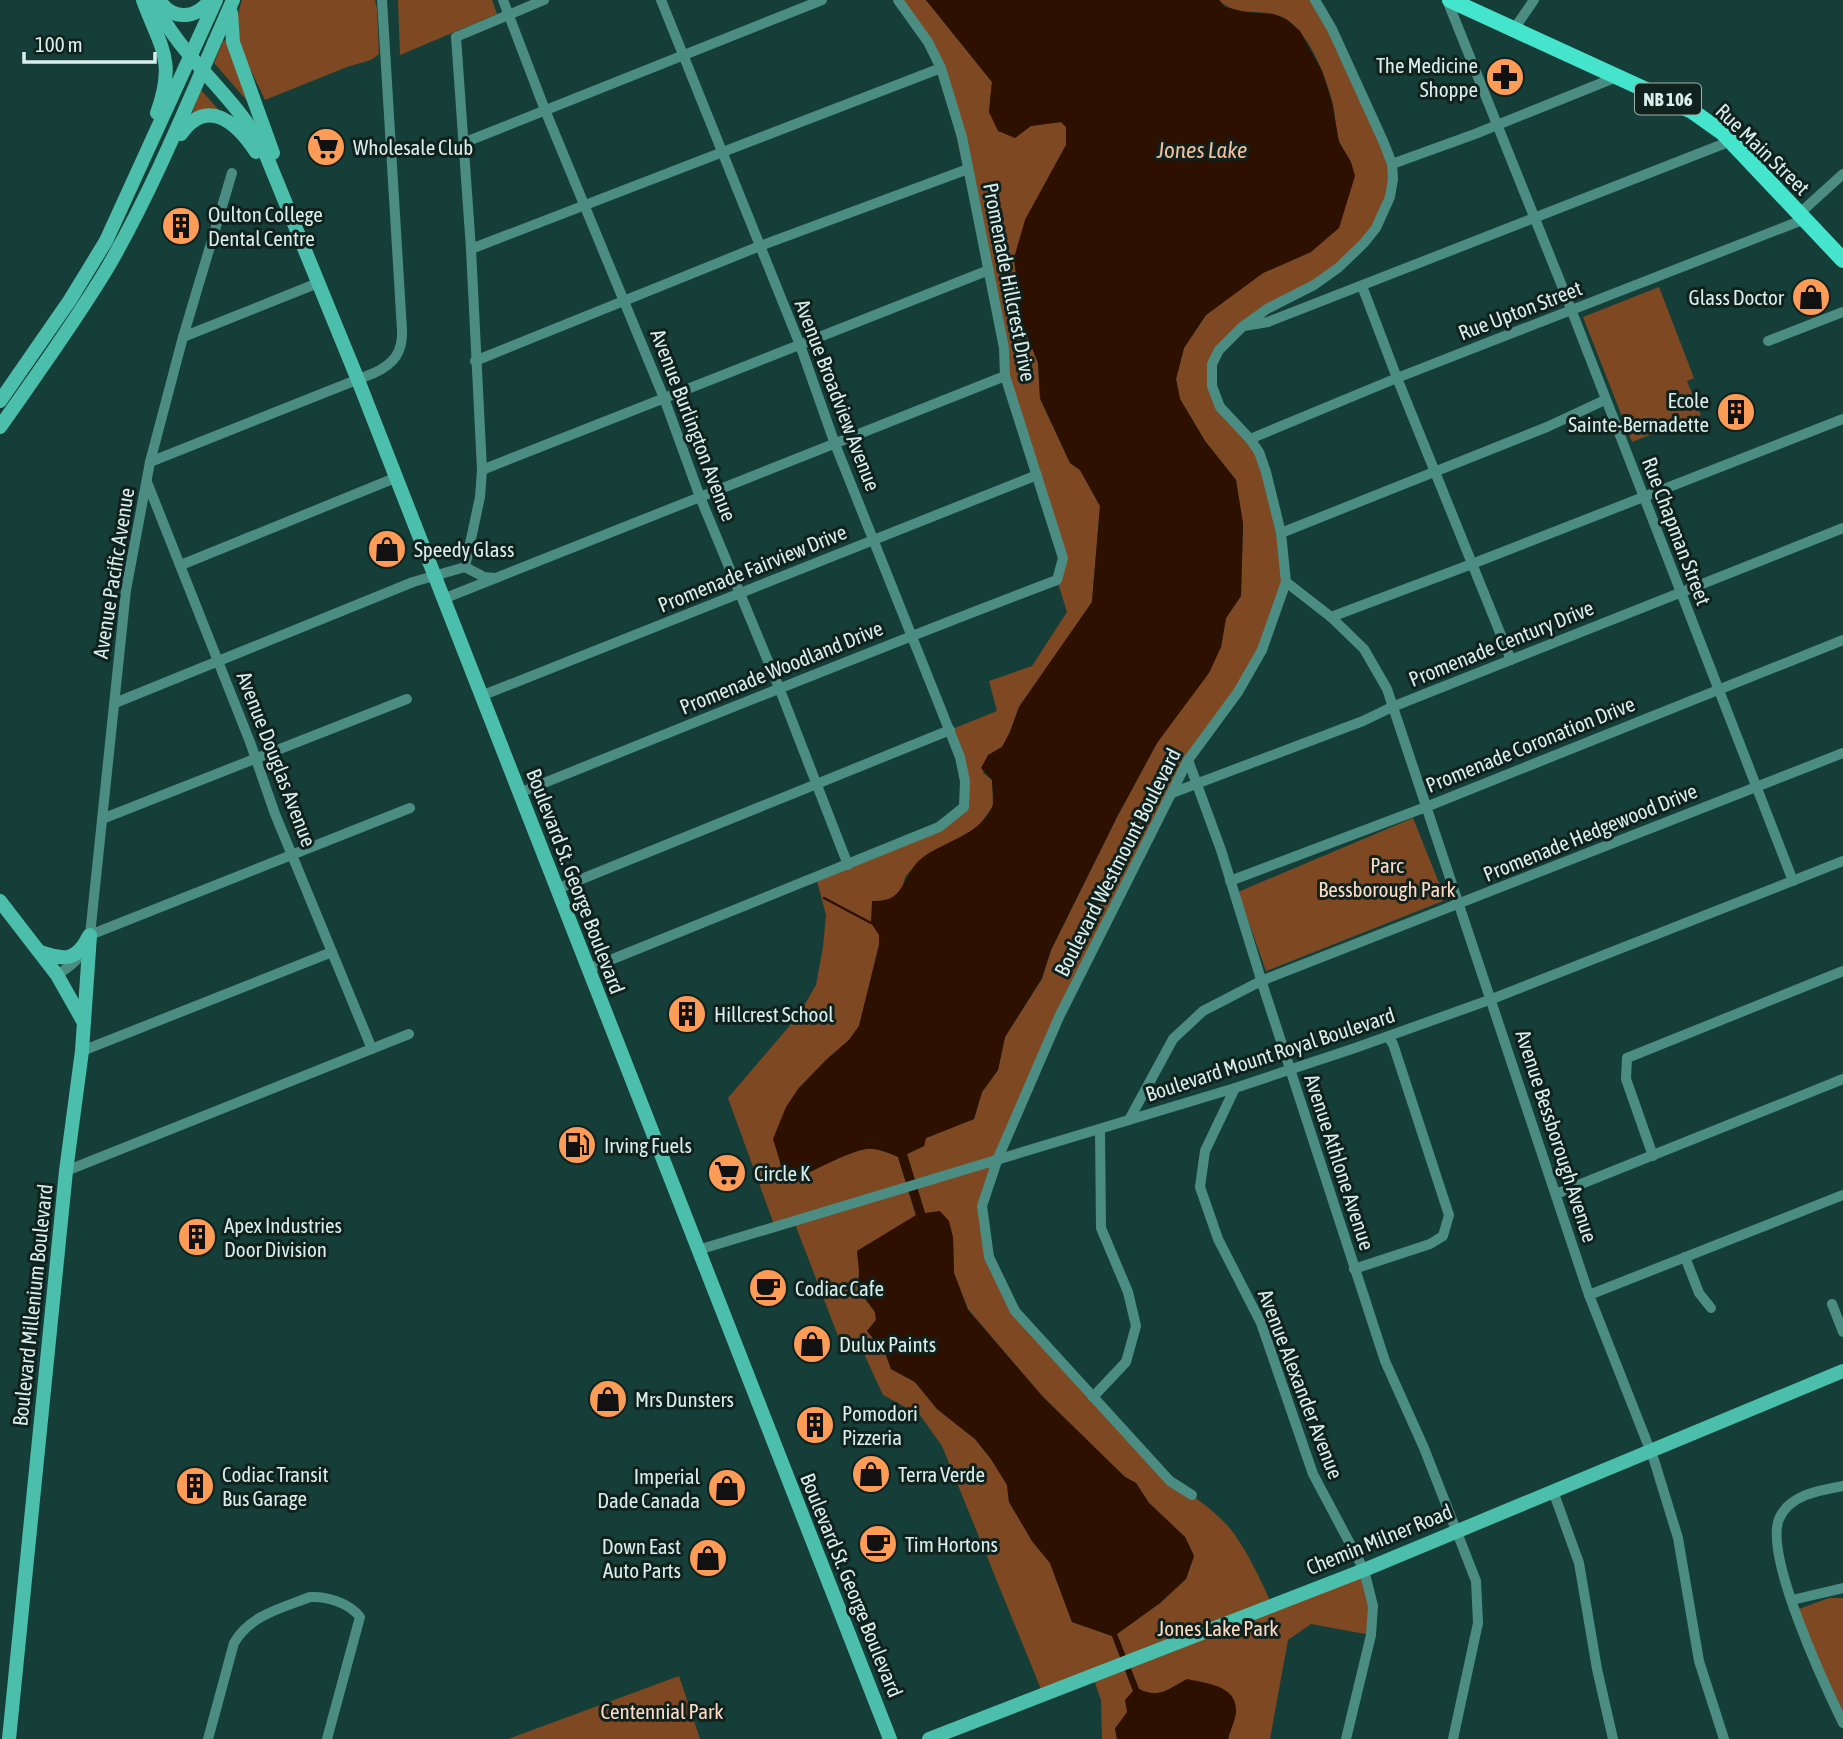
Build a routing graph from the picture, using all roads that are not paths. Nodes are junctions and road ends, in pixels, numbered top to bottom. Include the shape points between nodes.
1 (143, 0) edge
2 (153, 0) edge
3 (159, 0) edge
4 (210, 0) edge
5 (216, 0) edge
6 (382, 0) edge
7 (503, 0) edge
8 (544, 0) edge
9 (661, 0) edge
10 (822, 0) edge
11 (898, 0) edge
12 (1315, 0) edge
13 (1449, 0) edge
14 (1534, 0) edge
15 (232, 1) edge
16 (508, 15) junction
17 (1514, 29) junction
18 (685, 55) junction
19 (191, 56) junction
20 (941, 68) junction
21 (202, 69) junction
22 (1619, 76) junction
23 (545, 110) junction
24 (1497, 125) junction
25 (1731, 141) junction
26 (463, 143) junction
27 (723, 151) junction
28 (162, 162) junction
29 (1392, 164) junction
30 (968, 169) junction
31 (232, 173) dead end
32 (1843, 174) edge
33 (585, 206) junction
34 (122, 210) junction
35 (1803, 216) junction
36 (1534, 218) junction
37 (296, 228) junction
38 (760, 246) junction
39 (471, 249) junction
40 (1843, 260) edge
41 (989, 270) junction
42 (318, 283) junction
43 (1362, 286) junction
44 (626, 302) junction
45 (1571, 312) junction
46 (1843, 312) edge
47 (1241, 327) junction
48 (183, 337) junction
49 (1768, 341) dead end
50 (800, 345) junction
51 (475, 361) junction
52 (1006, 376) junction
53 (1397, 378) junction
54 (358, 380) junction
55 (664, 398) junction
56 (1605, 400) junction
57 (0, 401) edge
58 (1843, 419) edge
59 (0, 427) edge
60 (1250, 439) junction
61 (835, 444) junction
62 (150, 462) junction
63 (482, 470) junction
64 (1434, 470) junction
65 (1037, 475) junction
66 (395, 478) junction
67 (147, 482) junction
68 (700, 497) junction
69 (1643, 497) junction
70 (1843, 528) edge
71 (1281, 533) junction
72 (874, 540) junction
73 (1472, 564) junction
74 (181, 565) junction
75 (465, 567) junction
76 (434, 576) junction
77 (498, 578) junction
78 (1057, 580) joint
79 (1286, 582) junction
80 (1681, 593) junction
81 (740, 594) junction
82 (443, 599) junction
83 (1331, 617) junction
84 (913, 634) junction
85 (1843, 640) edge
86 (1511, 660) junction
87 (218, 661) junction
88 (1718, 688) junction
89 (780, 690) junction
90 (481, 696) junction
91 (407, 699) dead end
92 (115, 702) junction
93 (1392, 707) junction
94 (950, 730) junction
95 (1843, 753) edge
96 (256, 758) junction
97 (1188, 760) junction
98 (817, 784) junction
99 (1198, 784) junction
100 (1756, 786) junction
101 (519, 793) junction
102 (1172, 793) junction
103 (1426, 807) junction
104 (410, 808) dead end
105 (102, 819) junction
106 (293, 855) junction
107 (1843, 861) edge
108 (848, 865) junction
109 (1230, 881) junction
110 (1793, 881) junction
111 (557, 890) junction
112 (0, 901) edge
113 (1460, 905) junction
114 (90, 935) junction
115 (39, 951) junction
116 (332, 952) junction
117 (588, 969) junction
118 (1843, 971) edge
119 (57, 975) junction
120 (1261, 981) junction
121 (1492, 999) junction
122 (84, 1022) junction
123 (409, 1034) dead end
124 (1388, 1037) junction
125 (372, 1049) junction
126 (82, 1051) junction
127 (1291, 1070) junction
128 (1843, 1080) edge
129 (1235, 1088) junction
130 (1129, 1119) junction
131 (1100, 1129) junction
132 (1653, 1156) junction
133 (998, 1158) junction
134 (66, 1171) junction
135 (1556, 1194) junction
136 (1843, 1195) edge
137 (698, 1251) junction
138 (1685, 1256) junction
139 (1354, 1269) junction
140 (1589, 1295) junction
141 (1832, 1304) dead end
142 (1711, 1308) dead end
143 (1843, 1332) edge
144 (1843, 1371) edge
145 (1093, 1397) junction
146 (1651, 1450) junction
147 (1843, 1486) edge
148 (1553, 1491) junction
149 (1192, 1495) dead end
150 (1457, 1530) junction
151 (1364, 1570) junction
152 (1843, 1588) edge
153 (1792, 1600) junction
154 (1843, 1723) edge
155 (9, 1739) edge
156 (208, 1739) edge
157 (327, 1739) edge
158 (890, 1739) edge
159 (929, 1739) edge
160 (1346, 1739) edge
161 (1454, 1739) edge
162 (1613, 1739) edge
163 (1724, 1739) edge

1 - 34 main road via 166,58 166,79
2 - 19 main road, Boulevard St. George Boulevard
3 - 4 main road via 166,9 184,15 200,11
5 - 19 main road
6 - 54 street via 402,337 394,360
7 - 16 street, Avenue Burlington Avenue
8 - 16 street
9 - 18 street, Avenue Broadview Avenue
10 - 18 street
11 - 20 street, Promenade Hillcrest Drive
12 - 29 street, Boulevard Westmount Boulevard via 1356,78
13 - 17 main road, Rue Main Street / NB 106
13 - 24 street, Rue Chapman Street
14 - 17 street
15 - 21 main road
15 - 37 main road via 232,37
16 - 23 street, Avenue Burlington Avenue
16 - 26 street via 456,37
17 - 22 main road, Rue Main Street / NB 106
18 - 23 street
18 - 27 street, Avenue Broadview Avenue
19 - 21 main road, Boulevard St. George Boulevard
19 - 34 main road
20 - 27 street
20 - 30 street, Promenade Hillcrest Drive
21 - 28 main road
21 - 37 main road, Boulevard St. George Boulevard via 255,135
22 - 24 street
22 - 25 main road, Rue Main Street / NB 106 via 1692,111
23 - 26 street
23 - 33 street, Avenue Burlington Avenue
24 - 29 street
24 - 36 street, Rue Chapman Street
25 - 35 main road, Rue Main Street / NB 106
25 - 36 street
26 - 39 street
27 - 33 street
27 - 38 street, Avenue Broadview Avenue
28 - 37 main road via 191,121 207,115 224,119 256,152
28 - 59 main road via 94,289
29 - 47 street, Boulevard Westmount Boulevard via 1390,197 1376,229 1364,243 1314,285
30 - 38 street
30 - 41 street, Promenade Hillcrest Drive
31 - 48 street, Avenue Pacific Avenue
32 - 35 street
33 - 39 street
33 - 44 street, Avenue Burlington Avenue
34 - 57 main road via 86,276
35 - 40 main road, Rue Main Street / NB 106
35 - 45 street, Rue Upton Street
36 - 43 street
36 - 45 street, Rue Chapman Street
37 - 42 main road, Boulevard St. George Boulevard
38 - 44 street
38 - 50 street, Avenue Broadview Avenue
39 - 51 street
41 - 50 street
41 - 52 street, Promenade Hillcrest Drive
42 - 48 street
42 - 54 main road, Boulevard St. George Boulevard
43 - 47 street via 1268,323
43 - 53 street
44 - 51 street
44 - 55 street, Avenue Burlington Avenue
45 - 53 street, Rue Upton Street
45 - 56 street, Rue Chapman Street
46 - 49 street
47 - 60 street, Boulevard Westmount Boulevard via 1212,364 1212,386 1220,407
48 - 62 street, Avenue Pacific Avenue
50 - 55 street
50 - 61 street, Avenue Broadview Avenue
51 - 63 street
52 - 61 street
52 - 65 street, Promenade Hillcrest Drive
53 - 60 street, Rue Upton Street
53 - 64 street
54 - 62 street
54 - 66 main road, Boulevard St. George Boulevard
55 - 63 street
55 - 68 street, Avenue Burlington Avenue
56 - 64 street
56 - 69 street, Rue Chapman Street
58 - 69 street
60 - 71 street, Boulevard Westmount Boulevard via 1266,472
61 - 68 street
61 - 72 street, Avenue Broadview Avenue
62 - 67 street, Avenue Pacific Avenue
63 - 75 street
64 - 71 street
64 - 73 street
65 - 72 street, Promenade Fairview Drive
65 - 78 street, Promenade Hillcrest Drive via 1063,558
66 - 74 street
66 - 76 main road, Boulevard St. George Boulevard
67 - 74 street, Avenue Douglas Avenue
67 - 92 street, Avenue Pacific Avenue via 126,590
68 - 77 street
68 - 81 street, Avenue Burlington Avenue
69 - 73 street
69 - 80 street, Rue Chapman Street
70 - 80 street, Promenade Century Drive
71 - 79 street, Boulevard Westmount Boulevard
72 - 81 street, Promenade Fairview Drive
72 - 84 street, Avenue Broadview Avenue
73 - 83 street
73 - 86 street
74 - 87 street, Avenue Douglas Avenue
75 - 76 street
75 - 77 street
76 - 82 main road, Boulevard St. George Boulevard
76 - 87 street
77 - 82 street
78 - 84 street, Promenade Woodland Drive
79 - 83 street, Avenue Bessborough Avenue
79 - 97 street, Boulevard Westmount Boulevard via 1262,650 1238,692
80 - 86 street, Promenade Century Drive
80 - 88 street, Rue Chapman Street
81 - 89 street, Avenue Burlington Avenue
81 - 90 street, Promenade Fairview Drive
82 - 90 main road, Boulevard St. George Boulevard
83 - 93 street, Avenue Bessborough Avenue via 1364,649
84 - 89 street, Promenade Woodland Drive
84 - 94 street, Avenue Broadview Avenue
85 - 88 street, Promenade Coronation Drive
86 - 93 street, Promenade Century Drive
87 - 92 street
87 - 96 street, Avenue Douglas Avenue
88 - 100 street, Rue Chapman Street
88 - 103 street, Promenade Coronation Drive
89 - 98 street, Avenue Burlington Avenue
89 - 101 street, Promenade Woodland Drive
90 - 101 main road, Boulevard St. George Boulevard
91 - 96 street
92 - 105 street, Avenue Pacific Avenue
93 - 99 street, Promenade Century Drive
93 - 103 street, Avenue Bessborough Avenue
94 - 98 street
94 - 108 street, Avenue Broadview Avenue via 965,781 964,807 939,828
95 - 100 street, Promenade Hedgewood Drive
96 - 105 street
96 - 106 street, Avenue Douglas Avenue
97 - 99 street, Avenue Athlone Avenue
97 - 102 street, Boulevard Westmount Boulevard
98 - 108 street, Avenue Burlington Avenue
98 - 111 street
99 - 102 street, Promenade Century Drive
99 - 109 street, Avenue Athlone Avenue
100 - 110 street, Rue Chapman Street
100 - 113 street, Promenade Hedgewood Drive
101 - 111 main road, Boulevard St. George Boulevard
102 - 133 street, Boulevard Westmount Boulevard via 1059,1017
103 - 109 street, Promenade Coronation Drive
103 - 113 street, Avenue Bessborough Avenue
104 - 106 street
105 - 114 street, Avenue Pacific Avenue
106 - 114 street
106 - 116 street, Avenue Douglas Avenue
107 - 110 street, Boulevard Mount Royal Boulevard
108 - 117 street
109 - 120 street, Avenue Athlone Avenue
110 - 121 street, Boulevard Mount Royal Boulevard
111 - 117 main road, Boulevard St. George Boulevard
112 - 115 main road
113 - 120 street, Promenade Hedgewood Drive
113 - 121 street, Avenue Bessborough Avenue
114 - 115 main road via 80,951 69,957
114 - 119 street, Avenue Pacific Avenue via 79,960
114 - 122 main road, Boulevard Millenium Boulevard
115 - 119 main road
116 - 125 street, Avenue Douglas Avenue
116 - 126 street
117 - 137 main road, Boulevard St. George Boulevard
118 - 132 street via 1627,1058 1626,1079
119 - 122 main road
120 - 127 street, Avenue Athlone Avenue
120 - 130 street, Promenade Hedgewood Drive via 1203,1011 1173,1039
121 - 124 street, Boulevard Mount Royal Boulevard
121 - 135 street, Avenue Bessborough Avenue
122 - 126 main road, Boulevard Millenium Boulevard
123 - 125 street
124 - 127 street, Boulevard Mount Royal Boulevard
124 - 139 street via 1449,1215 1443,1236 1430,1244
125 - 134 street
126 - 134 main road, Boulevard Millenium Boulevard
127 - 129 street, Boulevard Mount Royal Boulevard
127 - 139 street, Avenue Athlone Avenue
128 - 132 street
129 - 130 street, Boulevard Mount Royal Boulevard
129 - 151 street, Avenue Alexander Avenue via 1205,1151 1200,1187 1217,1239 1261,1323 1313,1474
130 - 131 street, Boulevard Mount Royal Boulevard
131 - 133 street, Boulevard Mount Royal Boulevard
131 - 145 street via 1101,1228 1128,1292 1136,1326 1126,1362
132 - 135 street
133 - 137 street, Boulevard Mount Royal Boulevard
133 - 145 street, Boulevard Westmount Boulevard via 982,1206 989,1257 1015,1311
134 - 155 main road, Boulevard Millenium Boulevard
135 - 140 street, Avenue Bessborough Avenue
136 - 138 street
137 - 158 main road, Boulevard St. George Boulevard
138 - 140 street
138 - 142 street via 1699,1293
139 - 150 street, Avenue Athlone Avenue via 1385,1361
140 - 146 street, Avenue Bessborough Avenue
141 - 143 street
144 - 146 main road, Chemin Milner Road
145 - 149 street, Boulevard Westmount Boulevard via 1170,1481
146 - 148 main road, Chemin Milner Road
146 - 163 street, Avenue Bessborough Avenue via 1678,1538 1699,1661
147 - 153 street via 1795,1499 1779,1520 1776,1544
148 - 150 main road, Chemin Milner Road
148 - 162 street via 1579,1563
150 - 151 main road, Chemin Milner Road
150 - 161 street, Avenue Athlone Avenue via 1476,1581 1479,1609
151 - 159 main road, Chemin Milner Road
151 - 160 street, Avenue Alexander Avenue via 1373,1606 1371,1636
152 - 153 street
153 - 154 street via 1805,1642
156 - 157 street via 234,1643 259,1617 310,1597 353,1609 360,1618

